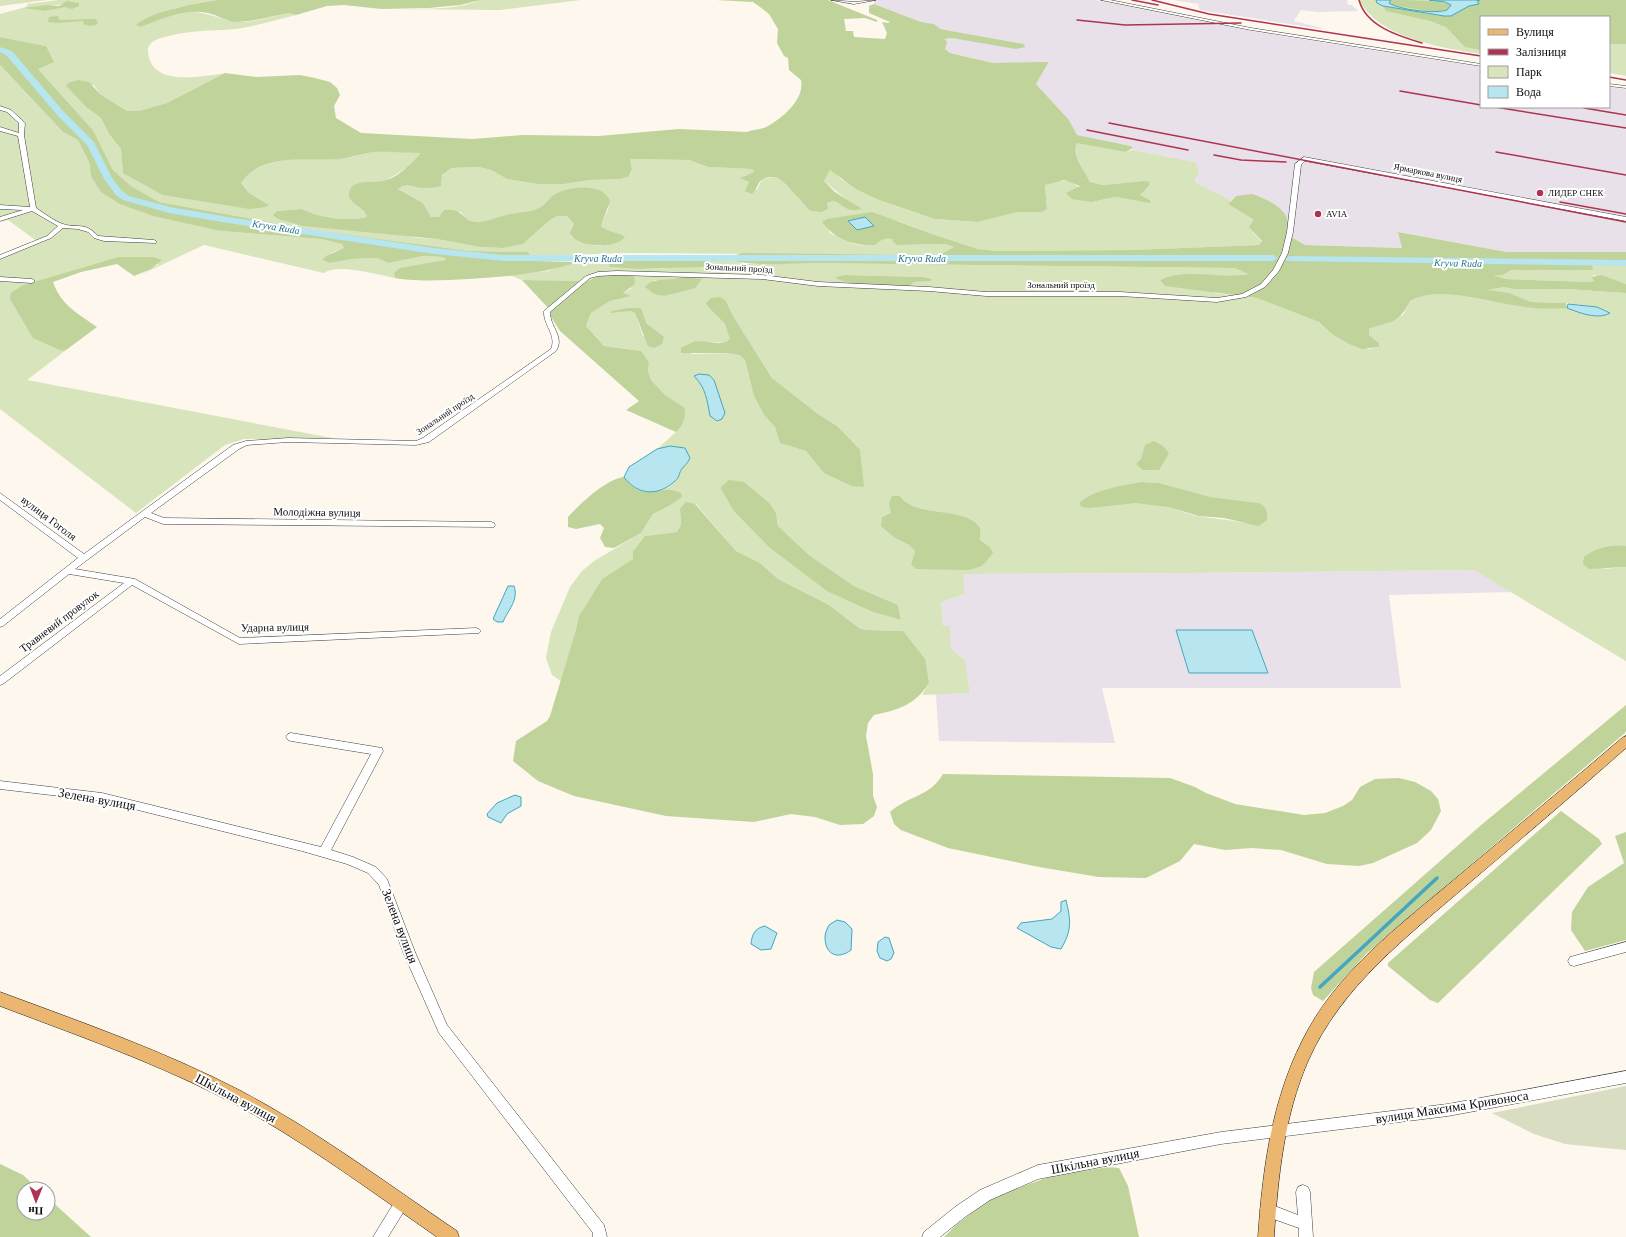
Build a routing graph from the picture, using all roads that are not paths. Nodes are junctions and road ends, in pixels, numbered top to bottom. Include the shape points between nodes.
1 (832, 0) edge
2 (874, 0) edge
3 (1103, 0) edge
4 (1115, 0) edge
5 (1120, 3) junction
6 (1480, 65) edge
7 (1610, 85) edge
8 (1626, 87) edge
9 (0, 108) edge
10 (0, 129) edge
11 (21, 134) junction
12 (0, 207) edge
13 (33, 210) junction
14 (0, 219) edge
15 (1626, 219) edge
16 (62, 226) junction
17 (1290, 234) joint
18 (154, 242) dead end
19 (0, 257) edge
20 (0, 279) edge
21 (32, 282) dead end
22 (0, 496) edge
23 (144, 514) junction
24 (491, 525) dead end
25 (84, 558) junction
26 (67, 571) junction
27 (132, 581) junction
28 (0, 624) edge
29 (476, 632) dead end
30 (0, 681) edge
31 (291, 737) dead end
32 (1626, 741) edge
33 (0, 785) edge
34 (324, 852) junction
35 (1626, 947) edge
36 (1574, 961) dead end
37 (0, 999) edge
38 (1626, 1077) edge
39 (1278, 1130) junction
40 (1303, 1192) dead end
41 (402, 1203) junction
42 (1267, 1210) junction
43 (1305, 1231) edge
44 (380, 1237) edge
45 (451, 1237) edge
46 (600, 1237) edge
47 (929, 1237) edge
48 (1266, 1237) edge

1 - 2 street via 863,3
3 - 5 street
4 - 5 street
5 - 6 street via 1251,29
7 - 8 street
9 - 11 street via 9,111 22,123
10 - 11 street
11 - 13 street
12 - 13 street
13 - 14 street
13 - 16 street
15 - 17 street, Ярмаркова вулиця via 1304,159 1298,164
16 - 18 street via 79,227 104,240
16 - 19 street via 49,237
17 - 23 street, Зональний проїзд via 1280,266 1273,277 1245,295 1223,300 1120,294 986,294 723,276 594,274 547,311 547,317 557,339 554,350 422,442 294,440 242,445 218,458
20 - 21 street
22 - 25 street, вулиця Гоголя
23 - 24 street, Молодіжна вулиця via 163,521
23 - 25 street
25 - 26 street
26 - 27 street, Ударна вулиця
26 - 28 street
27 - 29 street, Ударна вулиця via 239,641
27 - 30 street, Травневий провулок
31 - 34 street via 378,751
32 - 39 main road via 1365,966 1342,992 1314,1034 1294,1078
33 - 34 street, Зелена вулиця via 102,797
34 - 46 street, Зелена вулиця via 361,865 379,876 443,1029 600,1230
35 - 36 street
37 - 41 main road, Шкільна вулиця via 194,1075 236,1096 287,1125
38 - 39 street, вулиця Максима Кривоноса via 1448,1110
39 - 42 main road
39 - 47 street, Шкільна вулиця via 1038,1172 985,1195
40 - 43 street
41 - 44 street
41 - 45 main road, Шкільна вулиця
42 - 43 street
42 - 48 main road

